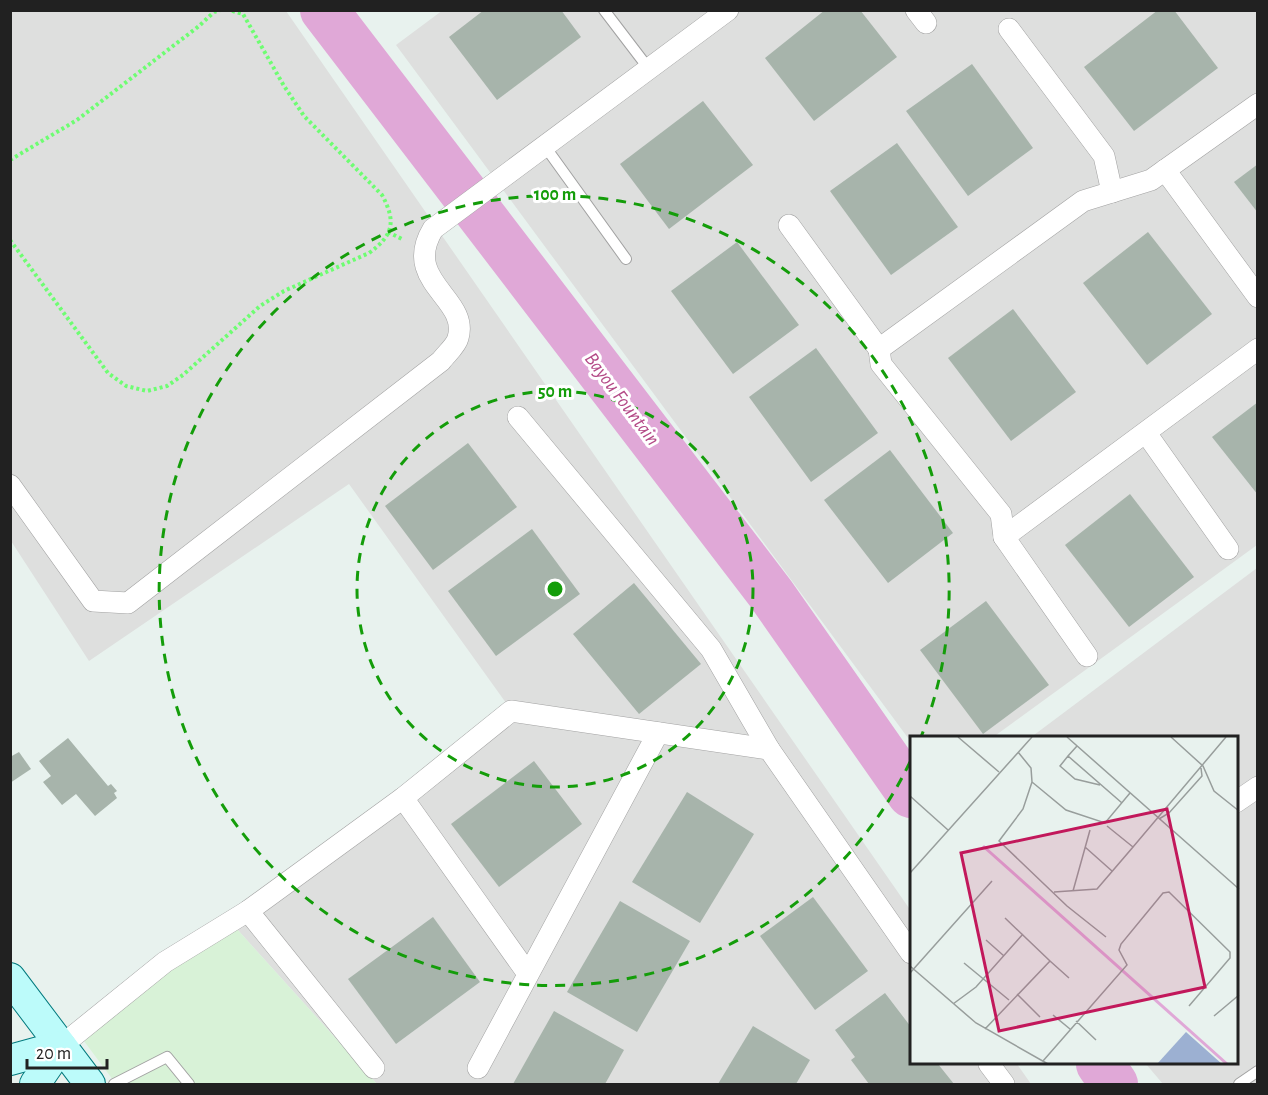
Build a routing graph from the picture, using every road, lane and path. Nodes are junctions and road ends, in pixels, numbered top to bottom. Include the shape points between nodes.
1 (220, 10) edge
2 (229, 10) edge
3 (604, 10) edge
4 (728, 10) edge
5 (1009, 29) dead end
6 (649, 69) junction
7 (1257, 104) edge
8 (544, 145) junction
9 (10, 160) edge
10 (1165, 170) junction
11 (1112, 192) junction
12 (789, 225) dead end
13 (10, 240) edge
14 (626, 259) dead end
15 (1257, 297) edge
16 (879, 349) junction
17 (1257, 349) edge
18 (518, 417) dead end
19 (1146, 433) junction
20 (10, 485) edge
21 (1004, 537) junction
22 (1228, 549) dead end
23 (1087, 656) dead end
24 (658, 733) junction
25 (769, 749) junction
26 (1257, 787) edge
27 (403, 798) junction
28 (1238, 801) edge
29 (248, 911) junction
30 (910, 951) edge
31 (528, 974) junction
32 (10, 978) edge
33 (62, 1046) junction
34 (10, 1060) edge
35 (990, 1065) edge
36 (374, 1068) dead end
37 (478, 1068) dead end
38 (1257, 1071) edge
39 (135, 1080) edge
40 (35, 1084) edge
41 (90, 1084) edge
42 (114, 1084) edge
43 (189, 1084) edge
44 (1004, 1084) edge
45 (1239, 1084) edge

1 - 9 path via 77,120
2 - 13 path via 243,14 304,116 382,195 392,218 381,244 268,301 183,375 167,386 147,391 126,386 108,373
3 - 6 lane
4 - 6 street
5 - 11 street via 1104,156
6 - 8 street
7 - 10 street
8 - 14 lane
8 - 20 street via 433,229 425,241 423,256 433,282 454,309 458,325 458,339 441,361 128,603 93,601
10 - 11 street via 1151,180
10 - 15 street
11 - 16 street via 1083,201
12 - 16 street
16 - 21 street via 881,364 1001,514
17 - 19 street
18 - 25 street via 711,649
19 - 21 street
19 - 22 street
21 - 23 street
24 - 25 street
24 - 27 street via 511,711
24 - 31 street
25 - 30 street
26 - 28 street
27 - 29 street
27 - 31 street
29 - 33 street via 165,962
29 - 36 street
31 - 37 street
32 - 33 street
33 - 34 street
33 - 40 street
33 - 41 street
35 - 44 street
38 - 45 lane
39 - 42 lane
39 - 43 lane via 167,1057

